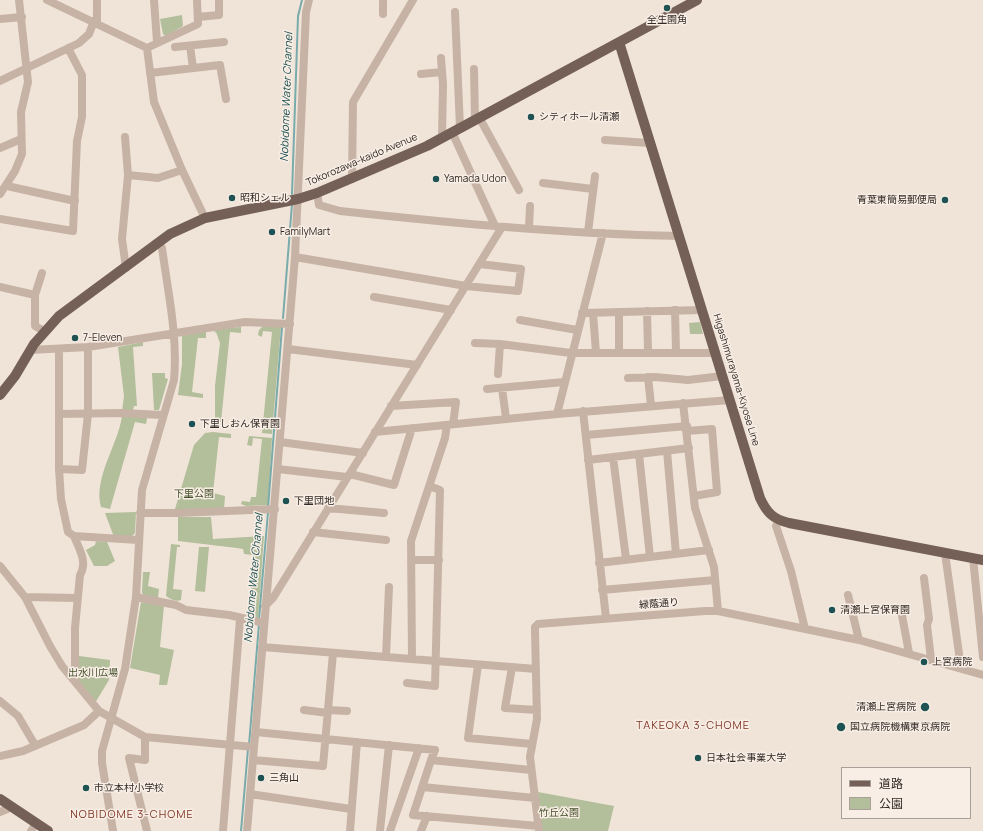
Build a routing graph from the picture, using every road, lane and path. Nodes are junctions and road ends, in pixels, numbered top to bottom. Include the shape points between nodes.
1 (19, 0) edge
2 (47, 0) edge
3 (98, 0) edge
4 (154, 0) edge
5 (197, 0) edge
6 (219, 0) edge
7 (309, 0) edge
8 (382, 0) edge
9 (412, 0) edge
10 (697, 0) edge
11 (455, 12) dead end
12 (383, 14) dead end
13 (22, 17) junction
14 (198, 17) junction
15 (0, 19) edge
16 (96, 22) junction
17 (157, 42) junction
18 (224, 42) dead end
19 (619, 42) junction
20 (190, 46) junction
21 (175, 47) dead end
22 (68, 48) junction
23 (147, 48) junction
24 (441, 58) dead end
25 (28, 68) junction
26 (193, 68) junction
27 (474, 69) dead end
28 (442, 72) junction
29 (150, 73) junction
30 (421, 74) dead end
31 (0, 81) edge
32 (226, 99) dead end
33 (477, 119) junction
34 (456, 130) junction
35 (125, 137) dead end
36 (442, 138) junction
37 (21, 139) junction
38 (606, 140) dead end
39 (649, 143) junction
40 (0, 148) edge
41 (182, 170) junction
42 (128, 175) junction
43 (595, 176) dead end
44 (352, 179) junction
45 (543, 183) dead end
46 (6, 186) junction
47 (593, 189) junction
48 (519, 190) dead end
49 (317, 193) junction
50 (0, 194) edge
51 (298, 199) junction
52 (75, 201) junction
53 (530, 206) dead end
54 (205, 218) junction
55 (0, 219) edge
56 (499, 227) junction
57 (529, 228) junction
58 (588, 232) junction
59 (603, 233) junction
60 (679, 236) junction
61 (158, 242) junction
62 (295, 257) junction
63 (480, 264) junction
64 (126, 268) junction
65 (42, 273) dead end
66 (466, 286) junction
67 (0, 287) edge
68 (35, 295) junction
69 (374, 297) dead end
70 (451, 310) junction
71 (675, 310) junction
72 (702, 310) junction
73 (647, 311) junction
74 (619, 312) junction
75 (582, 313) junction
76 (593, 313) junction
77 (520, 320) dead end
78 (290, 324) junction
79 (577, 330) junction
80 (44, 331) junction
81 (173, 333) junction
82 (475, 343) dead end
83 (500, 344) junction
84 (88, 347) junction
85 (30, 350) junction
86 (59, 350) junction
87 (288, 350) junction
88 (648, 352) junction
89 (676, 352) junction
90 (571, 353) junction
91 (596, 353) junction
92 (619, 353) junction
93 (715, 353) junction
94 (417, 365) junction
95 (498, 374) dead end
96 (722, 376) junction
97 (648, 377) junction
98 (628, 378) dead end
99 (564, 382) junction
100 (502, 388) junction
101 (487, 389) dead end
102 (0, 395) edge
103 (730, 400) junction
104 (683, 403) junction
105 (652, 405) junction
106 (392, 406) junction
107 (583, 411) junction
108 (59, 414) junction
109 (88, 414) junction
110 (556, 414) junction
111 (163, 415) junction
112 (506, 418) junction
113 (450, 425) junction
114 (412, 428) junction
115 (687, 428) junction
116 (375, 432) junction
117 (586, 436) junction
118 (280, 442) junction
119 (689, 448) junction
120 (667, 451) junction
121 (362, 453) junction
122 (639, 454) junction
123 (613, 457) junction
124 (588, 460) junction
125 (59, 469) junction
126 (278, 469) junction
127 (348, 475) junction
128 (429, 486) junction
129 (694, 496) junction
130 (328, 508) junction
131 (270, 509) junction
132 (140, 513) junction
133 (384, 513) dead end
134 (779, 520) junction
135 (313, 532) junction
136 (74, 536) junction
137 (138, 540) junction
138 (386, 540) dead end
139 (709, 550) junction
140 (946, 553) junction
141 (676, 554) junction
142 (650, 557) junction
143 (978, 559) edge
144 (411, 560) junction
145 (439, 560) junction
146 (626, 560) junction
147 (599, 563) junction
148 (0, 566) edge
149 (924, 578) dead end
150 (715, 580) junction
151 (389, 587) dead end
152 (602, 590) junction
153 (848, 595) dead end
154 (25, 597) junction
155 (136, 597) junction
156 (78, 598) junction
157 (265, 606) junction
158 (901, 610) dead end
159 (718, 612) junction
160 (606, 618) junction
161 (240, 619) junction
162 (261, 623) junction
163 (805, 629) junction
164 (860, 640) junction
165 (262, 648) junction
166 (333, 653) junction
167 (909, 653) junction
168 (386, 657) junction
169 (983, 657) edge
170 (412, 659) junction
171 (931, 660) junction
172 (436, 661) junction
173 (478, 665) junction
174 (512, 667) junction
175 (961, 668) junction
176 (536, 669) junction
177 (983, 675) edge
178 (75, 680) junction
179 (407, 683) dead end
180 (0, 701) edge
181 (304, 710) dead end
182 (537, 710) junction
183 (99, 711) junction
184 (328, 711) junction
185 (347, 711) dead end
186 (112, 717) junction
187 (256, 732) junction
188 (145, 737) junction
189 (326, 739) junction
190 (357, 742) junction
191 (230, 744) junction
192 (532, 744) junction
193 (35, 745) junction
194 (389, 745) junction
195 (251, 746) junction
196 (419, 748) junction
197 (0, 756) edge
198 (253, 760) junction
199 (432, 760) junction
200 (531, 770) junction
201 (422, 787) junction
202 (250, 794) junction
203 (535, 798) junction
204 (0, 799) edge
205 (12, 807) junction
206 (351, 809) junction
207 (0, 812) edge
208 (426, 816) junction
209 (34, 827) edge
210 (538, 828) edge
211 (48, 831) edge
212 (113, 831) edge
213 (147, 831) edge
214 (223, 831) edge
215 (247, 831) edge
216 (350, 831) edge
217 (380, 831) edge
218 (390, 831) edge
219 (421, 831) edge

1 - 13 street
2 - 16 street
3 - 16 street
4 - 17 street
5 - 14 street
6 - 14 street via 219,15
7 - 51 street via 306,12
8 - 12 street
9 - 44 street via 353,102
10 - 19 main road, Tokorozawa-kaido Avenue
11 - 34 street
13 - 15 street
13 - 25 street
14 - 17 street via 198,24
16 - 22 street via 89,34
16 - 23 street
17 - 23 street
18 - 20 street
19 - 33 main road, Tokorozawa-kaido Avenue
19 - 39 main road, Higashimurayama-Kiyose Line
20 - 21 street
20 - 26 street
22 - 25 street
22 - 52 street via 82,75 82,117 77,141
23 - 29 street
24 - 28 street
25 - 31 street
25 - 37 street via 28,82 21,112
26 - 29 street
26 - 32 street via 220,65
27 - 33 street
28 - 30 street
28 - 36 street
29 - 41 street via 154,102
33 - 34 main road, Tokorozawa-kaido Avenue
33 - 48 street
34 - 36 main road, Tokorozawa-kaido Avenue
34 - 56 street
35 - 42 street
36 - 44 main road, Tokorozawa-kaido Avenue
37 - 40 street
37 - 46 street via 22,154
38 - 39 street
39 - 60 main road, Higashimurayama-Kiyose Line
41 - 42 street via 158,178
41 - 54 street
42 - 64 street via 122,239
43 - 47 street
44 - 49 main road, Tokorozawa-kaido Avenue
45 - 47 street
46 - 50 street
46 - 52 street
47 - 58 street
49 - 51 main road, Tokorozawa-kaido Avenue
49 - 56 street via 319,205 340,211
51 - 54 main road, Tokorozawa-kaido Avenue
51 - 62 street
52 - 55 street via 73,231
53 - 57 street
54 - 61 main road, Tokorozawa-kaido Avenue
56 - 57 street
56 - 63 street
57 - 58 street
58 - 59 street
59 - 60 street
59 - 75 street
60 - 72 main road, Higashimurayama-Kiyose Line
61 - 64 main road, Tokorozawa-kaido Avenue
61 - 81 street via 162,248
62 - 66 street
62 - 78 street
63 - 66 street
63 - 66 street via 521,269 518,291
64 - 80 main road, Tokorozawa-kaido Avenue via 59,316
65 - 68 street
66 - 70 street
67 - 68 street
68 - 80 street via 35,326
69 - 70 street
70 - 94 street
71 - 72 street
71 - 73 street
71 - 89 street
72 - 93 main road, Higashimurayama-Kiyose Line
73 - 74 street
73 - 88 street
74 - 76 street
74 - 92 street
75 - 76 street
75 - 79 street
76 - 91 street
77 - 79 street
78 - 81 street via 245,322
78 - 87 street
79 - 90 street
80 - 85 main road, Tokorozawa-kaido Avenue
81 - 84 street
81 - 111 street via 174,380
82 - 83 street
83 - 90 street
83 - 95 street
84 - 86 street
84 - 109 street
85 - 86 street
85 - 102 main road, Tokorozawa-kaido Avenue
86 - 108 street
87 - 94 street
87 - 118 street
88 - 89 street
88 - 92 street
89 - 93 street
90 - 91 street
90 - 99 street
91 - 92 street
93 - 96 main road, Higashimurayama-Kiyose Line
94 - 106 street
96 - 97 street via 688,380
96 - 103 main road, Higashimurayama-Kiyose Line
97 - 98 street
97 - 105 street
99 - 100 street
99 - 110 street
100 - 101 street
100 - 112 street
103 - 104 street
103 - 134 main road, Higashimurayama-Kiyose Line via 760,498 770,515
104 - 105 street
104 - 115 street
105 - 107 street
106 - 113 street via 456,402
106 - 116 street
107 - 110 street
107 - 117 street
108 - 109 street
108 - 125 street
109 - 111 street
109 - 125 street via 82,470
110 - 112 street
111 - 132 street via 142,490
112 - 113 street
113 - 114 street
113 - 128 street
114 - 116 street
114 - 127 street via 394,485
115 - 117 street
115 - 119 street
115 - 129 street via 712,429 718,492
116 - 121 street
117 - 124 street
118 - 121 street
118 - 126 street
119 - 120 street
119 - 129 street
120 - 122 street
120 - 141 street
121 - 127 street
122 - 123 street
122 - 142 street
123 - 124 street
123 - 146 street
124 - 147 street
125 - 136 street via 61,499 68,532
126 - 127 street
126 - 131 street
127 - 130 street
128 - 144 street via 411,541
128 - 145 street via 440,490
129 - 139 street via 695,508
130 - 133 street
130 - 135 street
131 - 132 street
131 - 157 street
132 - 137 street
134 - 140 main road
134 - 163 street via 776,526 791,571
135 - 138 street
135 - 157 street via 273,598
136 - 137 street
136 - 156 street via 84,561
137 - 155 street
139 - 141 street
139 - 150 street
140 - 143 main road
140 - 175 street
141 - 142 street
142 - 146 street
143 - 169 street
144 - 145 street
144 - 170 street
145 - 172 street
146 - 147 street
147 - 152 street
148 - 154 street
149 - 171 street
150 - 152 street
150 - 159 street
151 - 168 street
152 - 160 street
153 - 164 street
154 - 156 street
154 - 178 street via 62,666
155 - 161 street via 176,605 186,610
155 - 186 street via 125,669
156 - 178 street
157 - 162 street
158 - 167 street
159 - 160 street, 緑蔭通り
159 - 163 street, 緑蔭通り
160 - 176 street, 緑蔭通り via 538,624 535,632
161 - 162 street
161 - 191 street
162 - 165 street
163 - 164 street, 緑蔭通り
164 - 167 street, 緑蔭通り
165 - 166 street
165 - 187 street
166 - 168 street
166 - 184 street
167 - 171 street, 緑蔭通り
168 - 170 street
170 - 172 street
171 - 175 street, 緑蔭通り
172 - 173 street
172 - 179 street via 435,686
173 - 174 street
173 - 192 street via 468,738
174 - 176 street
174 - 182 street via 505,708
175 - 177 street, 緑蔭通り
176 - 182 street, 緑蔭通り
178 - 183 street
180 - 193 street via 18,716
181 - 184 street
182 - 192 street, 緑蔭通り
183 - 186 street
183 - 193 street via 84,725
184 - 185 street
184 - 189 street
186 - 188 street
186 - 212 street via 102,751 102,763
187 - 189 street
187 - 195 street
188 - 191 street
188 - 213 street via 145,760 129,758
189 - 190 street
189 - 198 street via 323,766
190 - 194 street
190 - 206 street
191 - 195 street
191 - 214 street
192 - 200 street, 緑蔭通り
193 - 197 street via 23,751
194 - 196 street
194 - 217 street
195 - 198 street
196 - 199 street via 434,750
196 - 218 street
198 - 202 street
199 - 200 street
199 - 201 street
200 - 203 street, 緑蔭通り
201 - 203 street
201 - 208 street via 413,814
202 - 206 street
202 - 215 street
203 - 210 street, 緑蔭通り
204 - 205 main road
205 - 207 street
205 - 209 main road
206 - 216 street
208 - 210 street
208 - 219 street
209 - 211 main road

